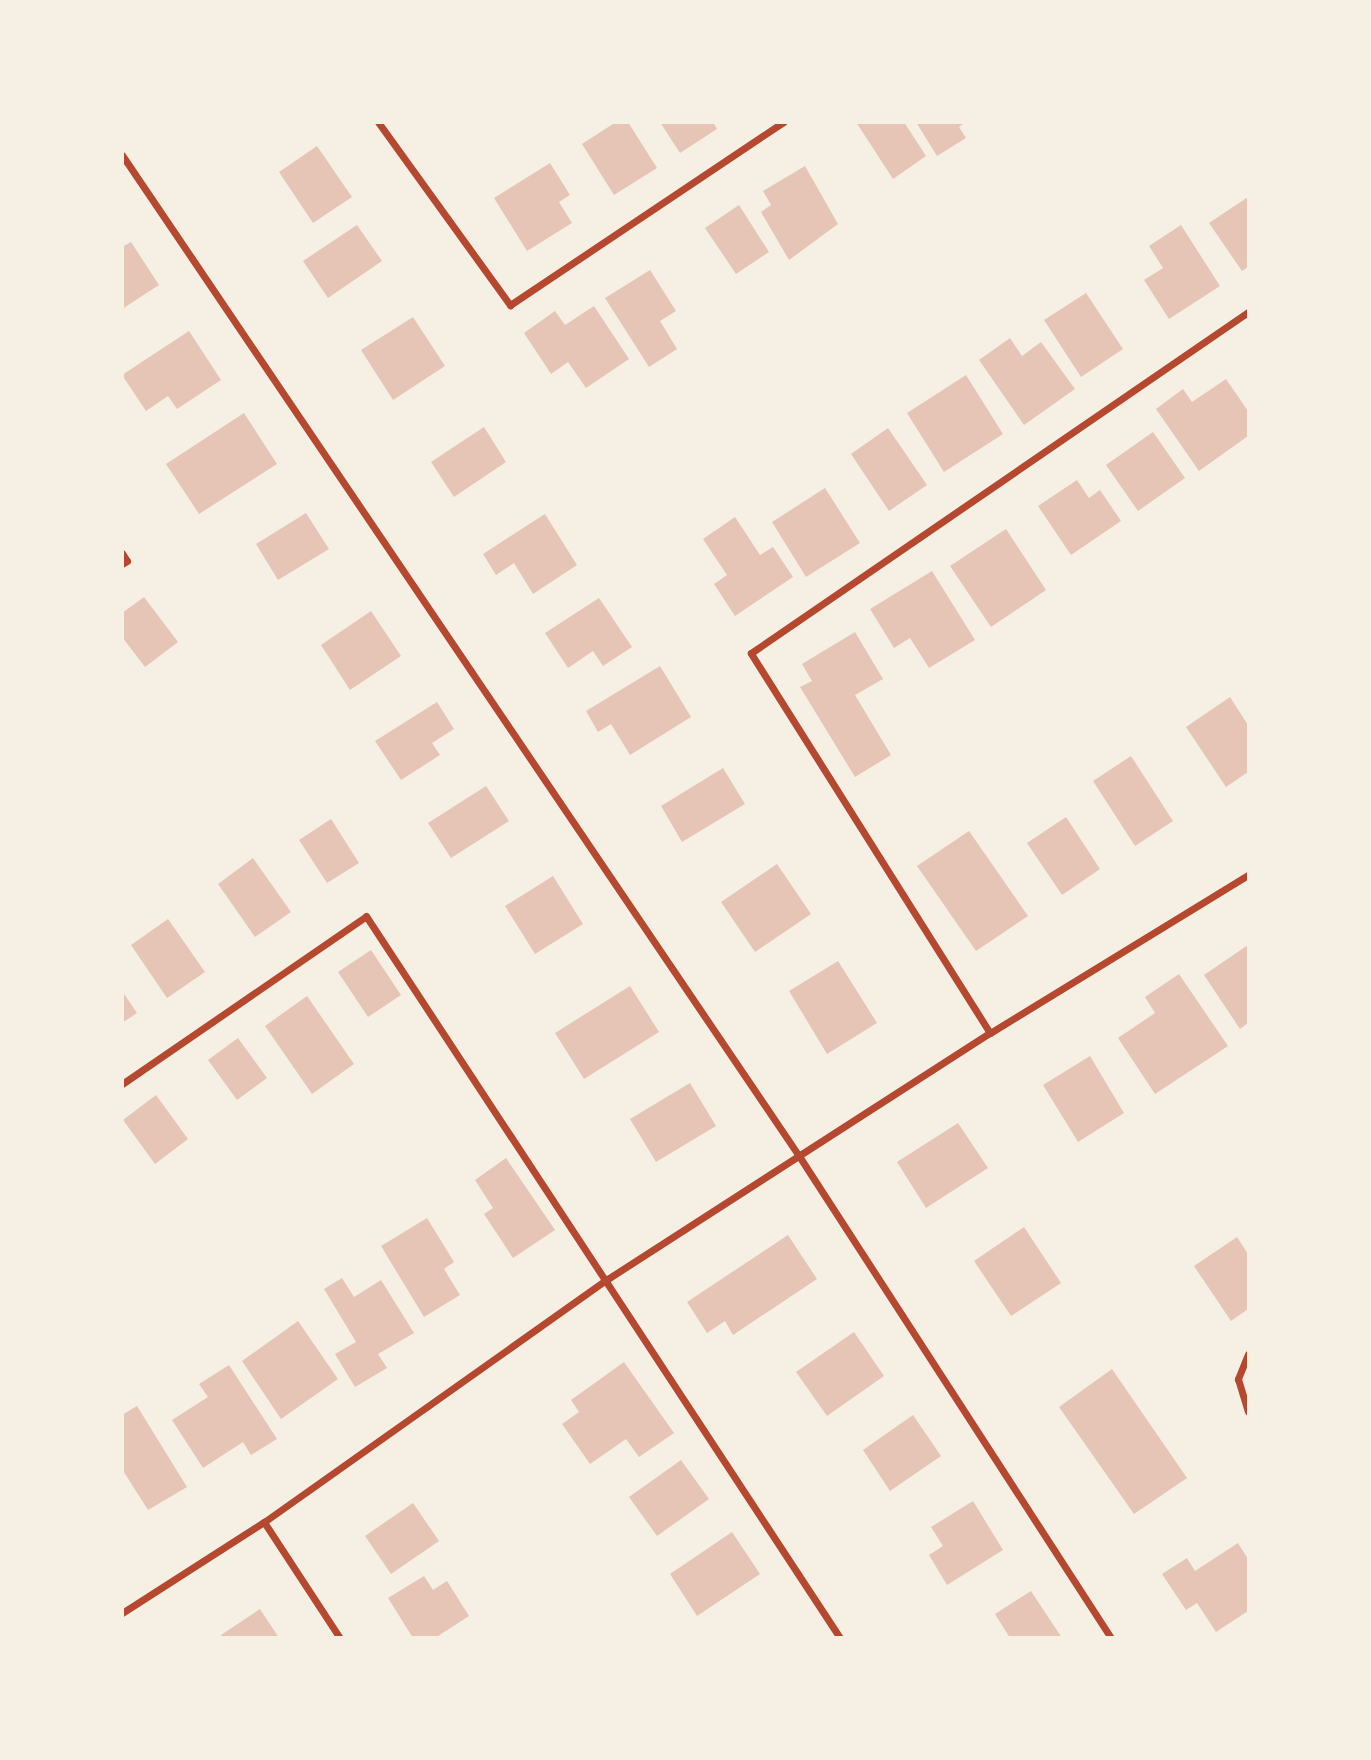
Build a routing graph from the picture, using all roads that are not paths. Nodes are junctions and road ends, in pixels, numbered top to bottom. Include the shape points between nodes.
1 (378, 122) edge
2 (783, 122) edge
3 (122, 155) edge
4 (1248, 312) edge
5 (122, 553) edge
6 (122, 564) edge
7 (1248, 875) edge
8 (990, 1033) junction
9 (122, 1084) edge
10 (799, 1156) junction
11 (606, 1280) junction
12 (1248, 1354) edge
13 (1248, 1412) edge
14 (264, 1522) junction
15 (122, 1613) edge
16 (340, 1637) edge
17 (840, 1637) edge
18 (1111, 1637) edge

1 - 2 street via 510,305
3 - 10 street
4 - 8 street via 751,653
5 - 6 street via 127,561
7 - 8 street
8 - 10 street
9 - 11 street via 366,916
10 - 11 street
10 - 18 street
11 - 14 street
11 - 17 street
12 - 13 street via 1238,1379
14 - 15 street
14 - 16 street

